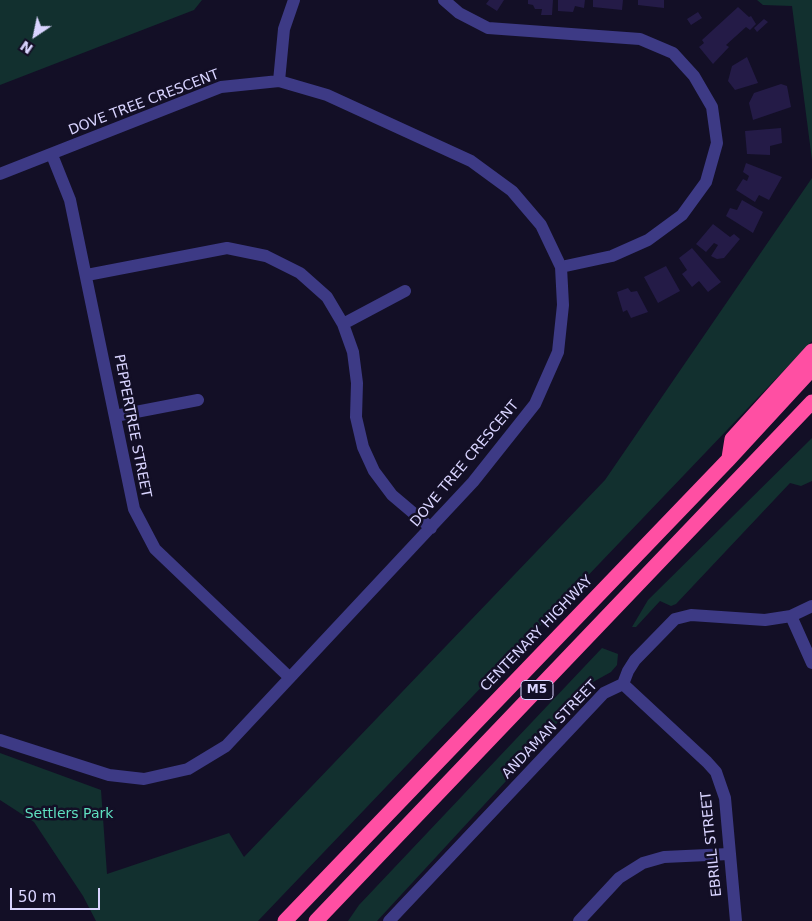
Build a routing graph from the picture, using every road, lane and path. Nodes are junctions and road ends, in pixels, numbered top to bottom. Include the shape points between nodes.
1 (294, 0) edge
2 (444, 0) edge
3 (279, 81) junction
4 (52, 155) junction
5 (0, 174) edge
6 (561, 267) junction
7 (87, 275) junction
8 (405, 291) dead end
9 (343, 324) junction
10 (812, 351) edge
11 (812, 369) edge
12 (198, 400) dead end
13 (812, 402) edge
14 (115, 416) junction
15 (729, 459) junction
16 (431, 528) junction
17 (812, 606) edge
18 (791, 616) junction
19 (812, 663) edge
20 (289, 678) junction
21 (624, 684) junction
22 (0, 740) edge
23 (730, 854) junction
24 (285, 921) edge
25 (316, 921) edge
26 (389, 921) edge
27 (579, 921) edge
28 (736, 921) edge

1 - 3 street via 284,29
2 - 6 street via 459,13 488,28 640,39 673,53 694,76 712,107 717,143 706,182 682,215 648,240 621,252
3 - 4 street, DOVE TREE CRESCENT via 221,86
3 - 6 street, DOVE TREE CRESCENT via 327,95 471,161 512,190 541,225
4 - 5 street, DOVE TREE CRESCENT
4 - 7 street, PEPPERTREE STREET via 70,200
6 - 16 street, DOVE TREE CRESCENT via 563,305 558,352 536,404
7 - 9 street via 227,248 266,256 300,273 327,297
7 - 14 street, PEPPERTREE STREET
8 - 9 street
9 - 16 street via 353,352 357,383 356,416 362,447 392,495
10 - 15 highway via 732,439
11 - 15 highway, CENTENARY HIGHWAY / M5
12 - 14 street
13 - 25 highway, M5
14 - 20 street, PEPPERTREE STREET via 134,509 155,549
15 - 24 highway, CENTENARY HIGHWAY / M5
16 - 20 street, DOVE TREE CRESCENT
17 - 18 street
18 - 19 street
18 - 21 street via 765,620 691,615 675,618 635,660
20 - 22 street, DOVE TREE CRESCENT via 226,746 188,769 144,780 109,775
21 - 23 street, EBRILL STREET via 716,772 725,798
21 - 26 street, ANDAMAN STREET via 604,693
23 - 27 street via 664,857 643,863 619,878
23 - 28 street, EBRILL STREET

